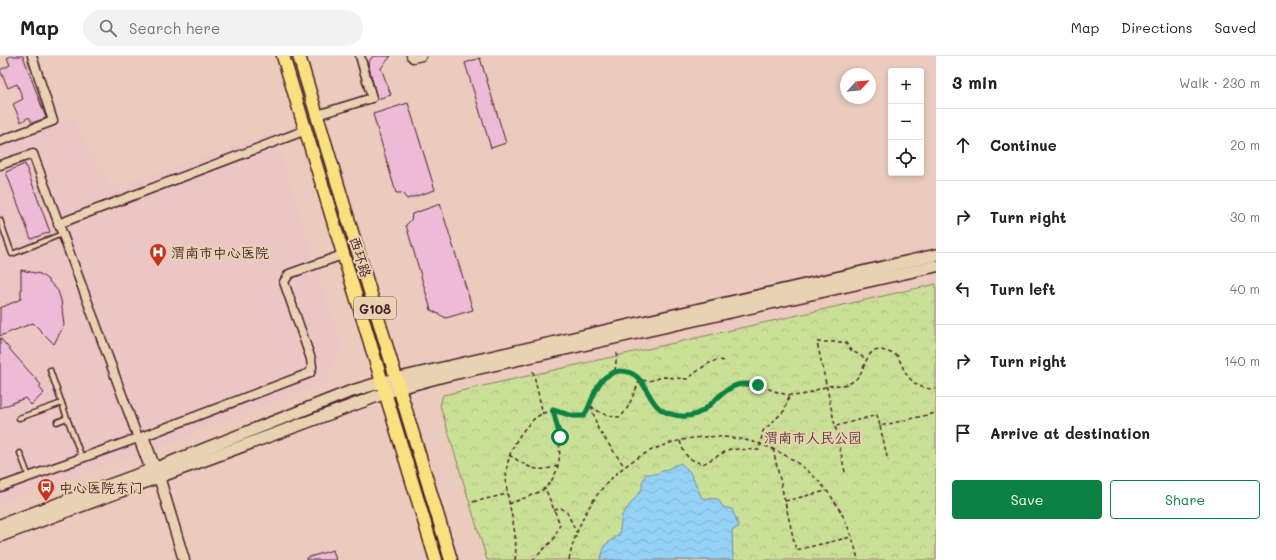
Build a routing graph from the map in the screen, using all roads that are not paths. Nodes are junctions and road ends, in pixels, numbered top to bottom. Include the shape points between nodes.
1 (32, 56) edge
2 (283, 56) edge
3 (299, 56) edge
4 (360, 56) edge
5 (411, 56) edge
6 (422, 56) edge
7 (317, 115) junction
8 (306, 130) junction
9 (0, 141) edge
10 (0, 165) edge
11 (0, 220) edge
12 (58, 224) junction
13 (62, 234) junction
14 (345, 254) junction
15 (936, 256) edge
16 (936, 266) edge
17 (50, 370) dead end
18 (398, 383) junction
19 (383, 387) junction
20 (62, 403) junction
21 (19, 418) dead end
22 (67, 418) junction
23 (58, 422) dead end
24 (141, 437) junction
25 (20, 453) dead end
26 (82, 458) junction
27 (155, 474) junction
28 (29, 477) junction
29 (0, 487) edge
30 (0, 525) edge
31 (0, 536) edge
32 (177, 560) edge
33 (184, 560) edge
34 (436, 560) edge
35 (451, 560) edge

1 - 9 street via 53,121
2 - 8 main road, 西环路
3 - 7 main road, 西环路 / G108
4 - 7 street via 372,98
5 - 6 street
7 - 18 main road, 西环路 / G108
8 - 12 street
8 - 14 main road, 西环路
10 - 12 street via 33,154
11 - 13 lane via 12,254
12 - 13 street
13 - 24 street
14 - 19 main road, 西环路
14 - 24 street via 289,274 284,282 311,359 310,373
15 - 18 main road
16 - 18 main road via 444,376
17 - 20 lane
18 - 19 main road
18 - 35 main road, 西环路 / G108
19 - 27 main road via 349,392
19 - 34 main road, 西环路
20 - 21 lane
20 - 22 lane
22 - 23 lane
22 - 26 lane
24 - 26 street
24 - 27 street
25 - 28 lane
26 - 28 street
27 - 30 main road
27 - 31 main road
27 - 32 street
27 - 33 street
28 - 29 street

